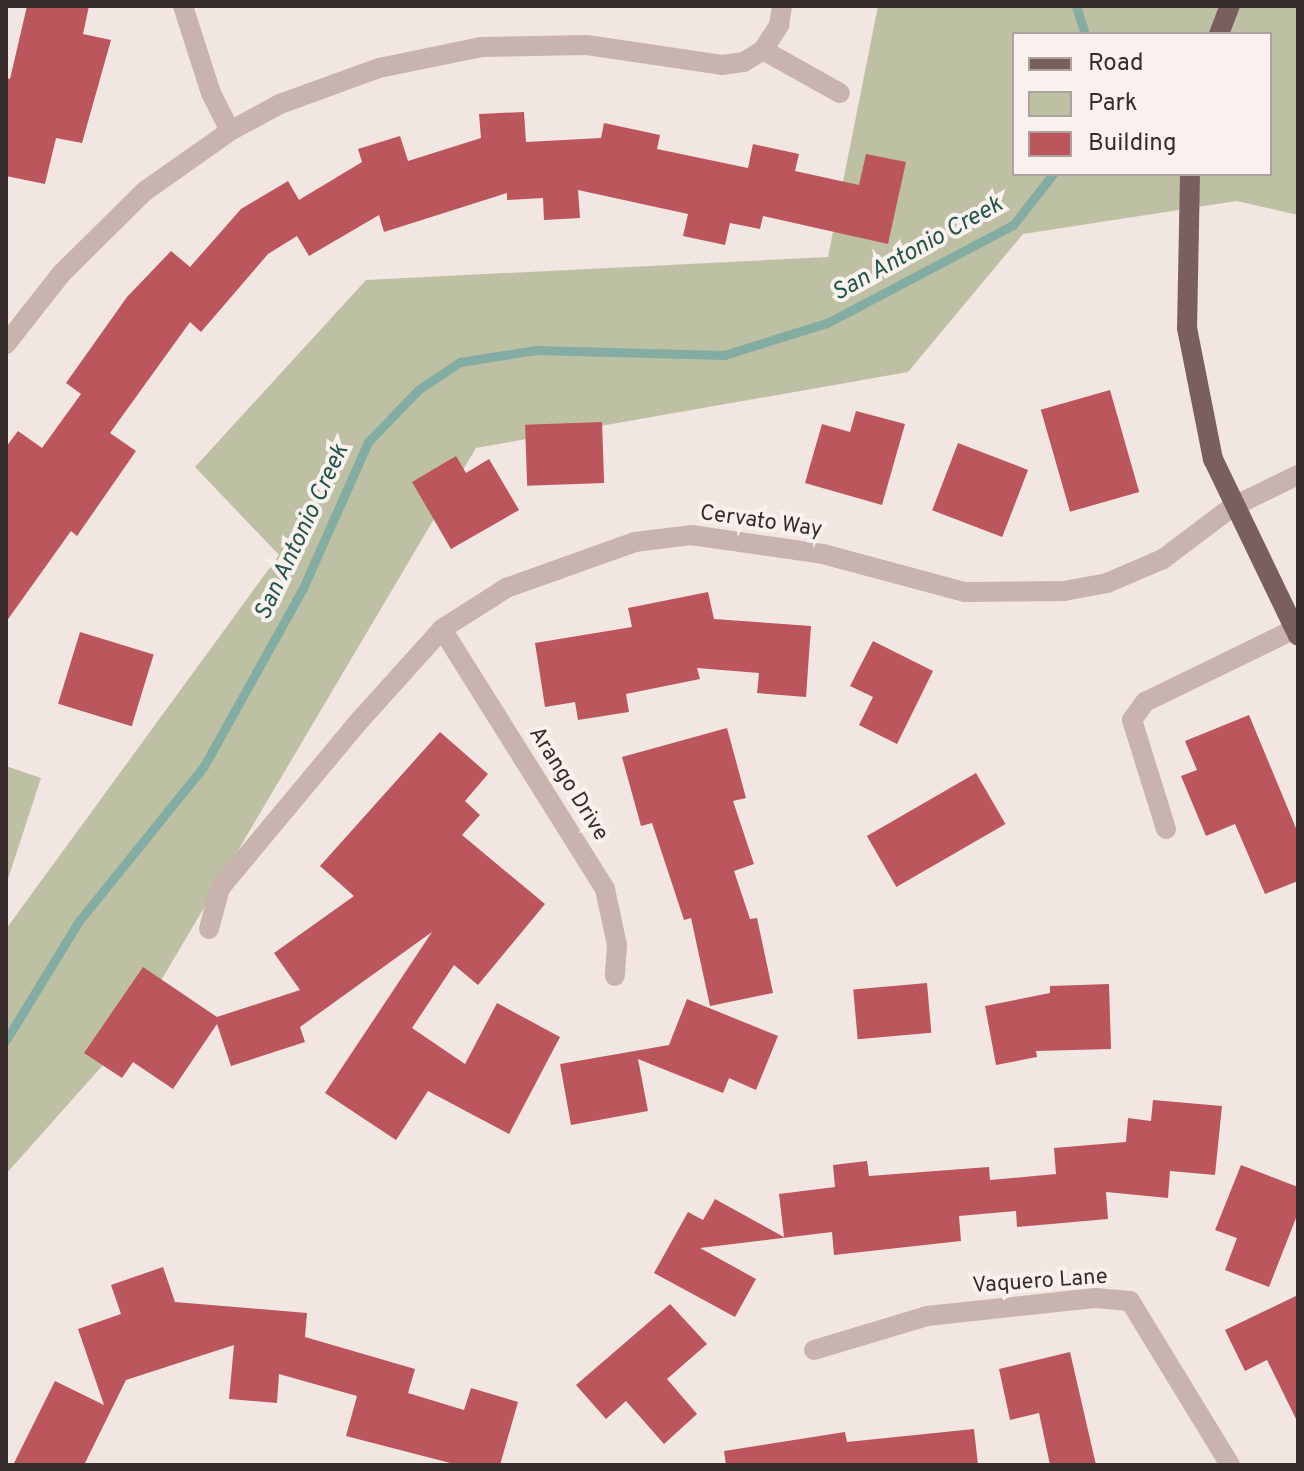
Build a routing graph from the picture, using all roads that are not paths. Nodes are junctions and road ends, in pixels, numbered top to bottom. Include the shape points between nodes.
1 (183, 6) edge
2 (782, 6) edge
3 (1230, 6) edge
4 (1220, 32) edge
5 (763, 50) junction
6 (840, 93) dead end
7 (230, 131) junction
8 (1190, 176) edge
9 (6, 344) edge
10 (1298, 475) edge
11 (1232, 507) junction
12 (442, 629) junction
13 (1296, 632) edge
14 (1166, 829) dead end
15 (209, 929) dead end
16 (615, 976) dead end
17 (814, 1350) dead end
18 (1230, 1465) edge

1 - 7 street via 211,93
2 - 5 street via 779,25
3 - 4 main road
5 - 6 street
5 - 7 street via 744,62 722,65 587,45 481,47 425,56 339,81
7 - 9 street via 145,191 98,234
8 - 11 main road via 1187,328 1213,459
10 - 11 street, Cervato Way
11 - 12 street, Cervato Way via 1163,559 1107,583 1064,591 965,592 823,554 691,535 635,542 568,563 506,588
11 - 13 main road
12 - 15 street, Cervato Way via 220,888
12 - 16 street, Arango Drive via 605,889 617,945
13 - 14 street via 1145,702 1132,720
17 - 18 street, Vaquero Lane via 927,1316 1095,1298 1130,1301

